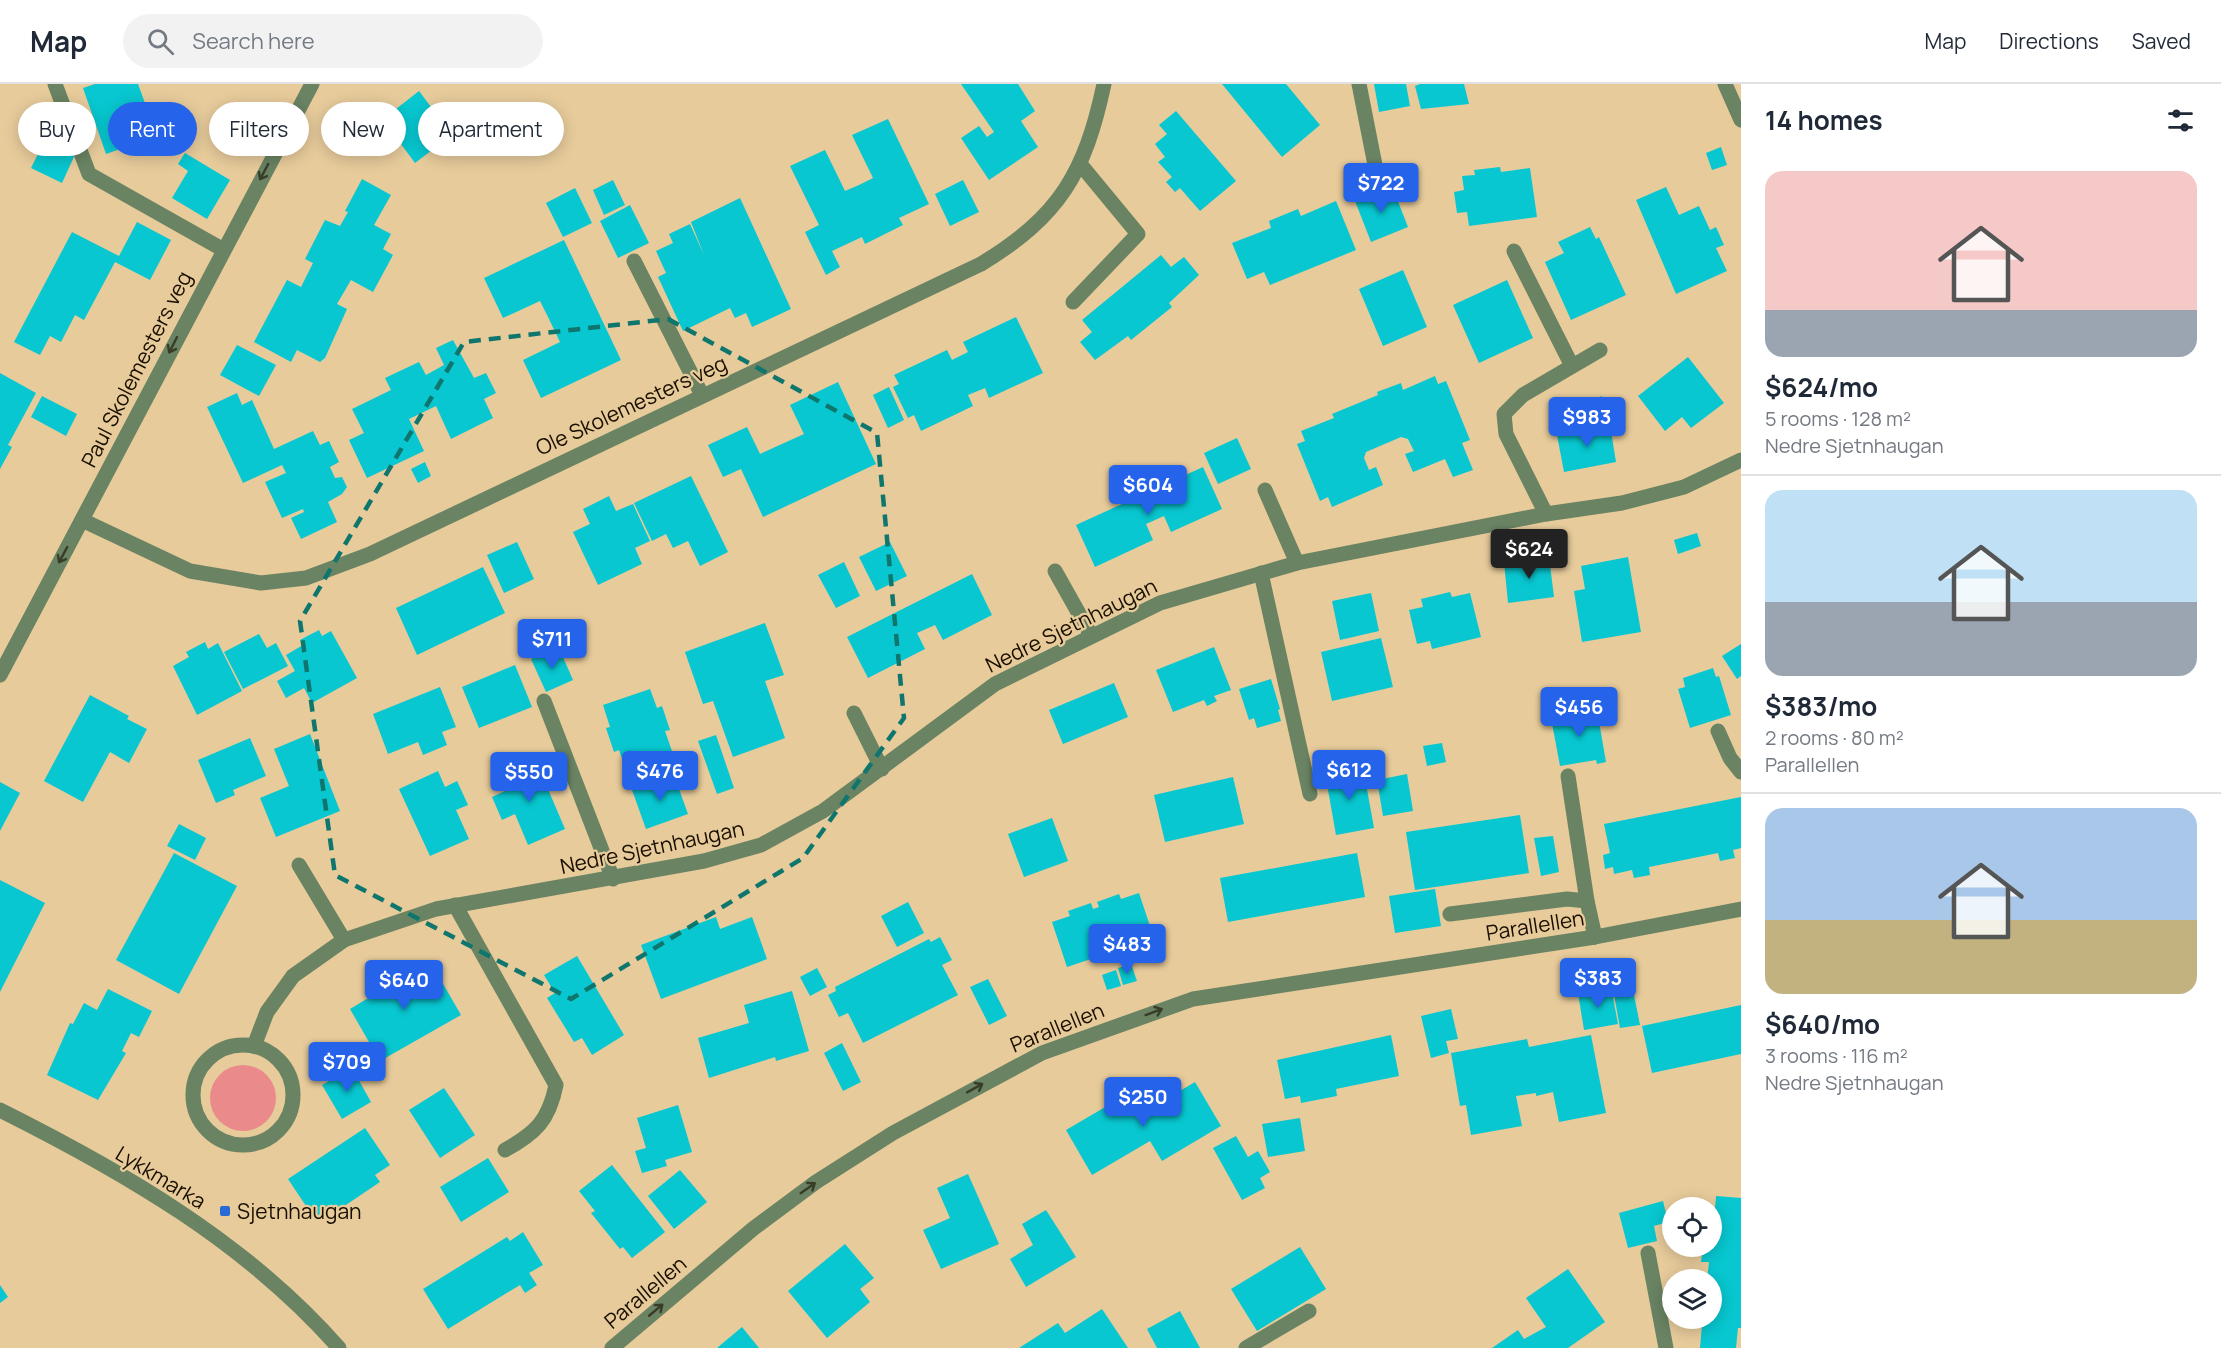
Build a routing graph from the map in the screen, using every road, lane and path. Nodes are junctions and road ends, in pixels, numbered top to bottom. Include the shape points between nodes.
1 (55, 84) edge
2 (312, 84) edge
3 (1104, 84) edge
4 (1359, 84) edge
5 (1725, 84) edge
6 (1741, 120) edge
7 (1081, 165) junction
8 (1375, 165) dead end
9 (222, 249) junction
10 (1514, 251) dead end
11 (634, 261) dead end
12 (1073, 303) dead end
13 (1600, 350) dead end
14 (1572, 366) junction
15 (702, 394) junction
16 (1741, 460) edge
17 (1265, 490) dead end
18 (1546, 514) junction
19 (82, 520) junction
20 (1297, 562) junction
21 (1055, 571) dead end
22 (1261, 573) junction
23 (1090, 635) junction
24 (0, 675) edge
25 (544, 701) dead end
26 (854, 713) dead end
27 (1718, 731) dead end
28 (882, 769) junction
29 (1741, 772) edge
30 (1568, 776) dead end
31 (1310, 794) dead end
32 (299, 865) dead end
33 (613, 879) junction
34 (1587, 902) junction
35 (455, 905) junction
36 (1741, 909) edge
37 (1450, 914) dead end
38 (1595, 937) junction
39 (344, 940) junction
40 (254, 1046) junction
41 (0, 1110) edge
42 (506, 1150) dead end
43 (1648, 1252) dead end
44 (1308, 1311) dead end
45 (339, 1348) edge
46 (612, 1348) edge
47 (1246, 1348) edge
48 (1666, 1348) edge

1 - 9 street via 89,174
2 -> 9 street, Paul Skolemesters veg
3 - 7 street, Ole Skolemesters veg
4 - 8 street
5 - 6 street
7 - 12 street via 1138,234
7 - 15 street, Ole Skolemesters veg via 1044,217 1016,243 990,259
9 -> 19 street, Paul Skolemesters veg
10 - 14 street
11 - 15 street
13 - 14 street
14 - 18 street via 1523,395 1504,414 1506,434
15 - 19 street, Ole Skolemesters veg via 370,554 306,578 261,583 190,571
16 - 18 street, Nedre Sjetnhaugan via 1684,488 1622,503
17 - 20 street
18 - 20 street, Nedre Sjetnhaugan
19 -> 24 street, Paul Skolemesters veg
20 - 22 street, Nedre Sjetnhaugan
21 - 23 street
22 - 23 street, Nedre Sjetnhaugan via 1160,603
22 - 31 street
23 - 28 street, Nedre Sjetnhaugan via 995,684
25 - 33 street
26 - 28 street
27 - 29 street
28 - 33 street, Nedre Sjetnhaugan via 823,811 761,845
30 - 34 street
32 - 39 street
33 - 35 street, Nedre Sjetnhaugan
34 - 37 street via 1567,898
34 - 38 street
35 - 39 street, Nedre Sjetnhaugan
35 - 42 street via 556,1085 552,1105 532,1135
36 - 38 street, Parallellen
46 -> 38 street, Parallellen via 754,1228 816,1182 888,1136 1042,1053 1192,999
39 - 40 street, Nedre Sjetnhaugan via 293,976 267,1012
40 - 40 street via 238,1045 216,1054 199,1071 194,1087 193,1104 204,1126 223,1142 240,1146 256,1144 283,1126 294,1095 291,1078 282,1064 270,1052
41 - 45 street, Lykkmarka via 186,1214 250,1261
43 - 48 street
44 - 47 street

